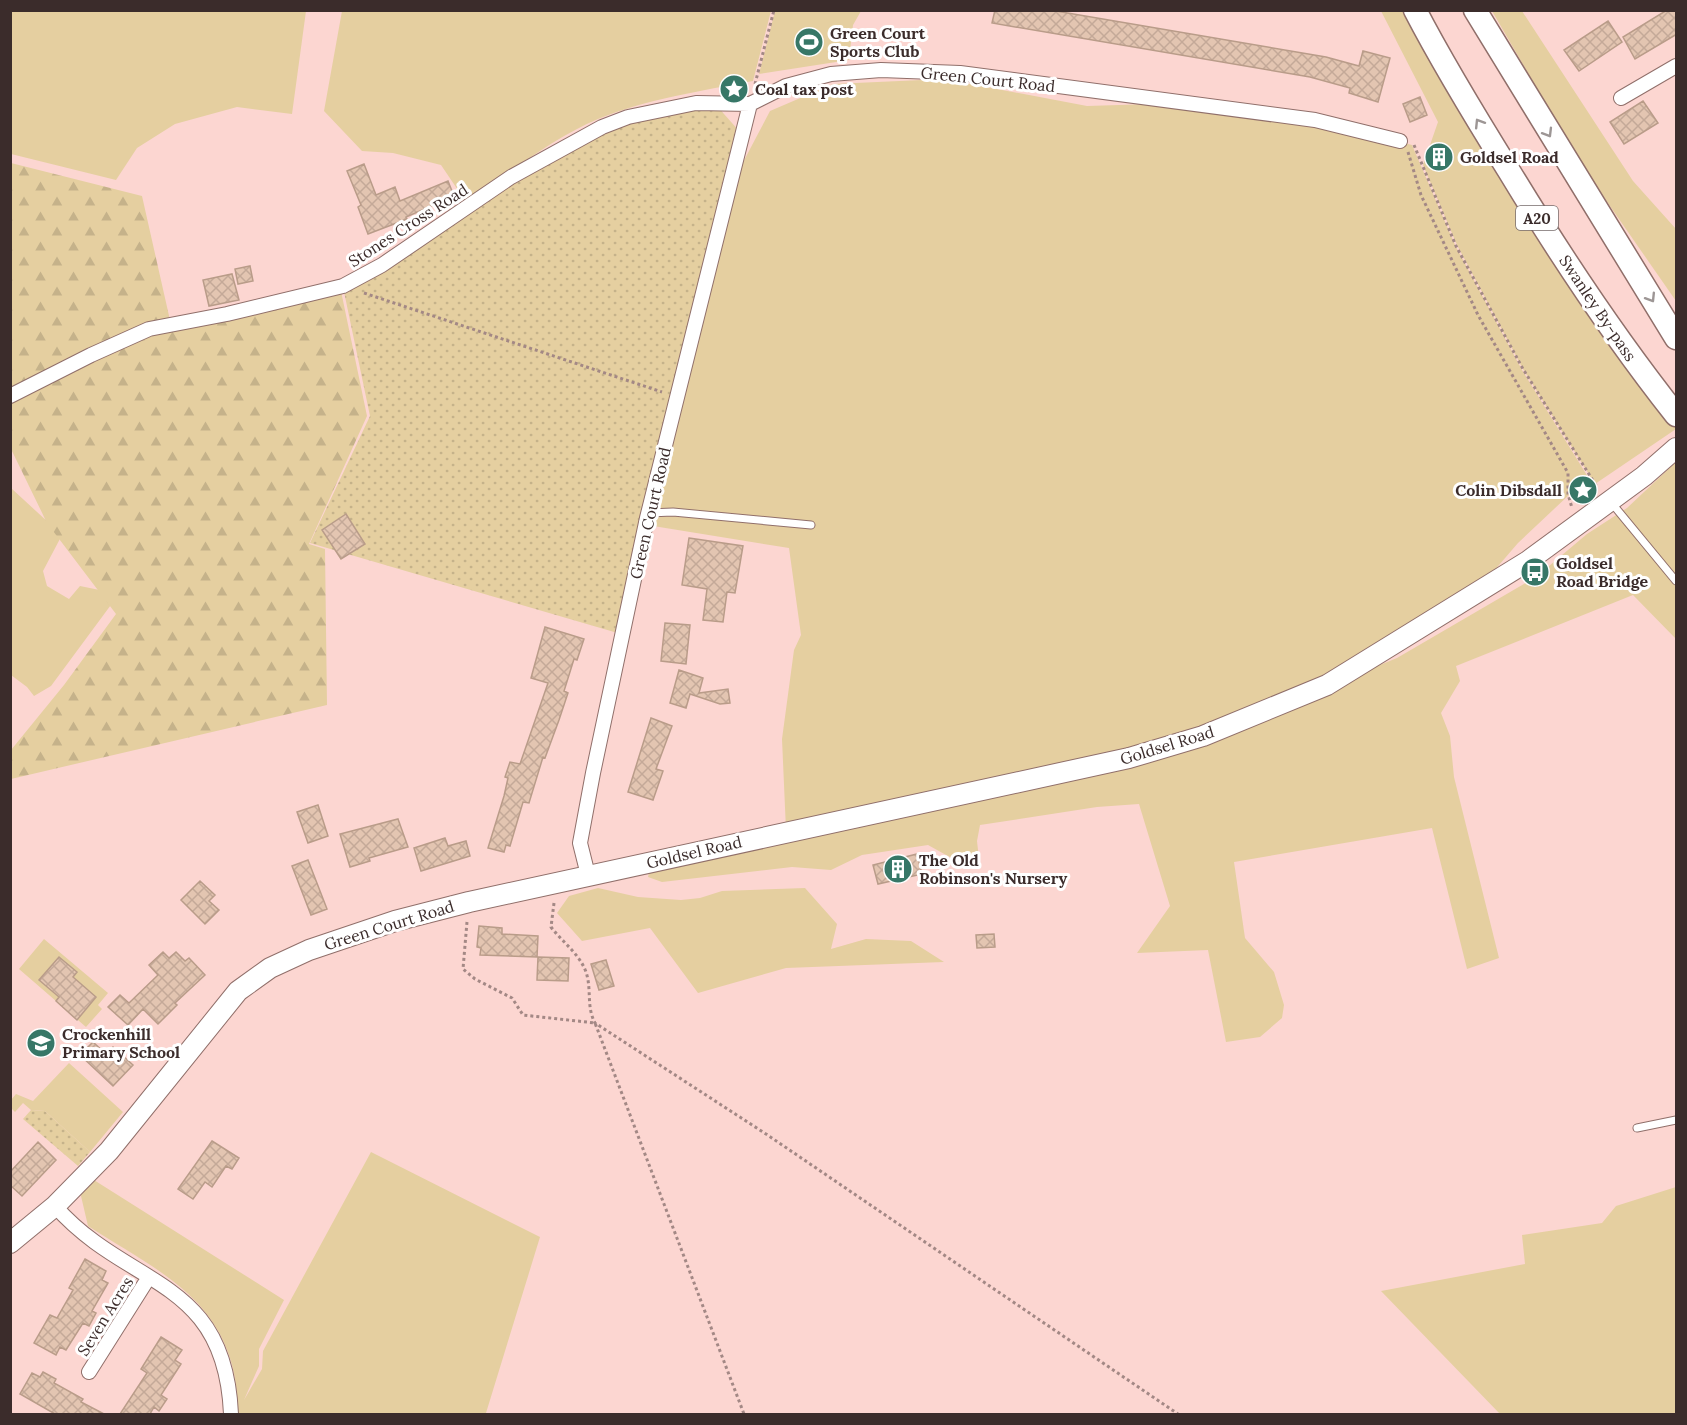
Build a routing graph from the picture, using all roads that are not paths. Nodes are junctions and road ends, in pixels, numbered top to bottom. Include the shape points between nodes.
1 (1415, 10) edge
2 (1475, 10) edge
3 (1677, 66) edge
4 (1621, 98) dead end
5 (750, 104) junction
6 (1407, 143) road end
7 (1677, 338) edge
8 (10, 396) edge
9 (1677, 415) edge
10 (1677, 448) edge
11 (1607, 501) junction
12 (648, 513) junction
13 (811, 525) dead end
14 (1677, 581) edge
15 (588, 876) junction
16 (1677, 1120) edge
17 (1637, 1128) dead end
18 (55, 1206) junction
19 (10, 1243) edge
20 (149, 1277) junction
21 (89, 1372) dead end
22 (231, 1414) edge

9 -> 1 highway, Swanley By-pass / A20 via 1639,369 1551,239 1443,64
2 -> 7 highway via 1570,170
3 - 4 street
5 - 6 street, Green Court Road via 786,86 831,74 881,70 960,73 1315,120
5 - 8 street, Stones Cross Road via 696,103 628,117 602,127 512,177 382,265 342,286 149,329
5 - 12 street, Green Court Road
10 - 11 main road, Goldsel Road
11 - 14 lane
11 - 15 main road, Goldsel Road via 1475,596 1327,685 1203,736 1129,758
12 - 13 lane
12 - 15 street, Green Court Road via 581,831
15 - 18 main road, Green Court Road via 469,902 353,934 309,950 262,974 238,991 109,1150
16 - 17 lane
18 - 19 main road, Green Court Road
18 - 20 street, Seven Acres via 80,1231
20 - 21 street, Seven Acres
20 - 22 street, Seven Acres via 181,1297 196,1312 221,1353 230,1381

